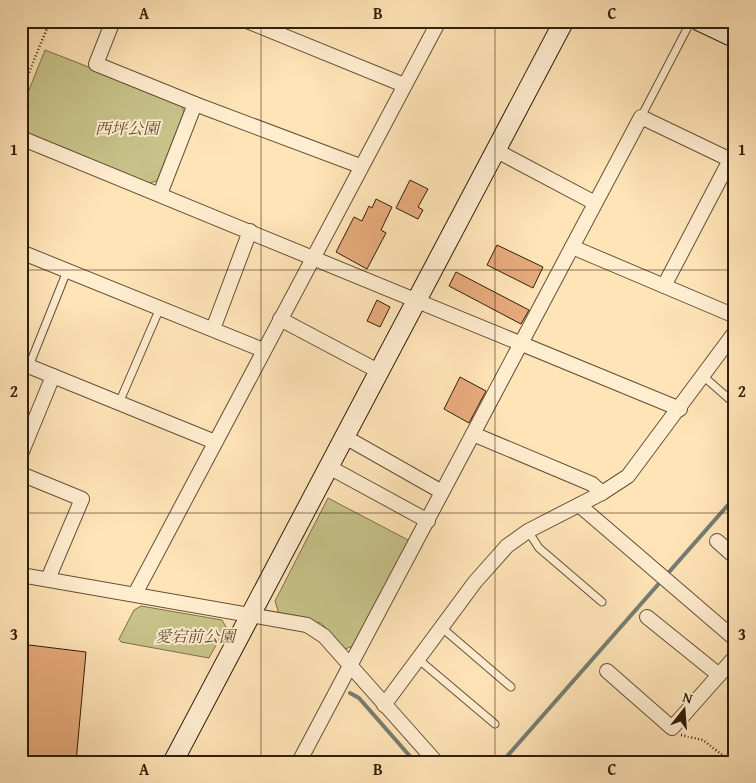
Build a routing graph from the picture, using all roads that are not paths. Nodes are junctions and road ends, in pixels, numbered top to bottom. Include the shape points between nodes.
1 (113, 21) edge
2 (247, 21) edge
3 (439, 21) edge
4 (564, 21) edge
5 (691, 21) edge
6 (699, 21) edge
7 (735, 38) edge
8 (404, 85) junction
9 (195, 104) junction
10 (641, 117) junction
11 (21, 138) edge
12 (496, 150) junction
13 (732, 161) edge
14 (360, 166) junction
15 (160, 194) junction
16 (595, 203) junction
17 (250, 231) junction
18 (572, 247) junction
19 (21, 252) edge
20 (313, 257) junction
21 (67, 271) junction
22 (664, 286) junction
23 (417, 300) junction
24 (160, 308) junction
25 (735, 316) edge
26 (280, 319) junction
27 (213, 329) junction
28 (735, 332) edge
29 (523, 343) junction
30 (263, 350) junction
31 (25, 364) edge
32 (380, 372) junction
33 (53, 376) junction
34 (703, 376) junction
35 (119, 402) junction
36 (735, 404) edge
37 (680, 409) junction
38 (473, 434) junction
39 (345, 437) junction
40 (215, 442) junction
41 (21, 454) edge
42 (329, 467) junction
43 (21, 474) edge
44 (442, 492) junction
45 (602, 493) junction
46 (579, 505) junction
47 (428, 521) junction
48 (528, 531) junction
49 (717, 541) dead end
50 (735, 557) edge
51 (21, 575) edge
52 (48, 579) junction
53 (135, 594) junction
54 (602, 602) dead end
55 (250, 616) junction
56 (647, 617) dead end
57 (442, 627) junction
58 (735, 639) edge
59 (735, 657) edge
60 (418, 659) junction
61 (351, 665) junction
62 (607, 671) dead end
63 (719, 675) junction
64 (511, 687) dead end
65 (384, 705) junction
66 (496, 724) dead end
67 (173, 762) edge
68 (299, 762) edge
69 (436, 762) edge

1 - 9 street via 96,64
2 - 8 street
3 - 8 street
4 - 12 street
5 - 10 lane
6 - 7 street
8 - 14 street
9 - 14 street
9 - 15 street
10 - 13 street
10 - 16 street
11 - 15 street
12 - 16 street
12 - 23 street
13 - 22 street
14 - 20 street
15 - 17 street
16 - 18 street
17 - 20 street
17 - 27 street
18 - 22 street
18 - 29 street
19 - 21 street
20 - 23 street
20 - 26 street
21 - 24 street
21 - 31 lane
22 - 25 street
23 - 29 street
23 - 32 street
24 - 27 street
24 - 35 lane
26 - 30 street
26 - 32 street
27 - 30 street
28 - 34 street
29 - 37 street
29 - 38 street
30 - 40 street
31 - 33 street
32 - 39 street
33 - 35 street
33 - 41 street
34 - 36 lane
34 - 37 street
35 - 40 street
37 - 45 street via 628,476
38 - 44 street
38 - 45 street via 592,484
39 - 42 street
39 - 44 street
40 - 53 street
42 - 47 street
42 - 55 street
43 - 52 street via 82,499
44 - 47 street
45 - 46 street
46 - 48 street
46 - 58 street
47 - 61 street
48 - 54 lane via 539,548
48 - 57 street via 507,546
49 - 50 street
51 - 52 street
52 - 53 street
53 - 55 street
55 - 61 street via 307,624 324,636
55 - 67 street
56 - 63 street
57 - 60 street
57 - 64 lane
59 - 63 street
60 - 65 street
60 - 66 lane
61 - 65 street
61 - 68 street
62 - 63 street via 672,728
65 - 69 street

